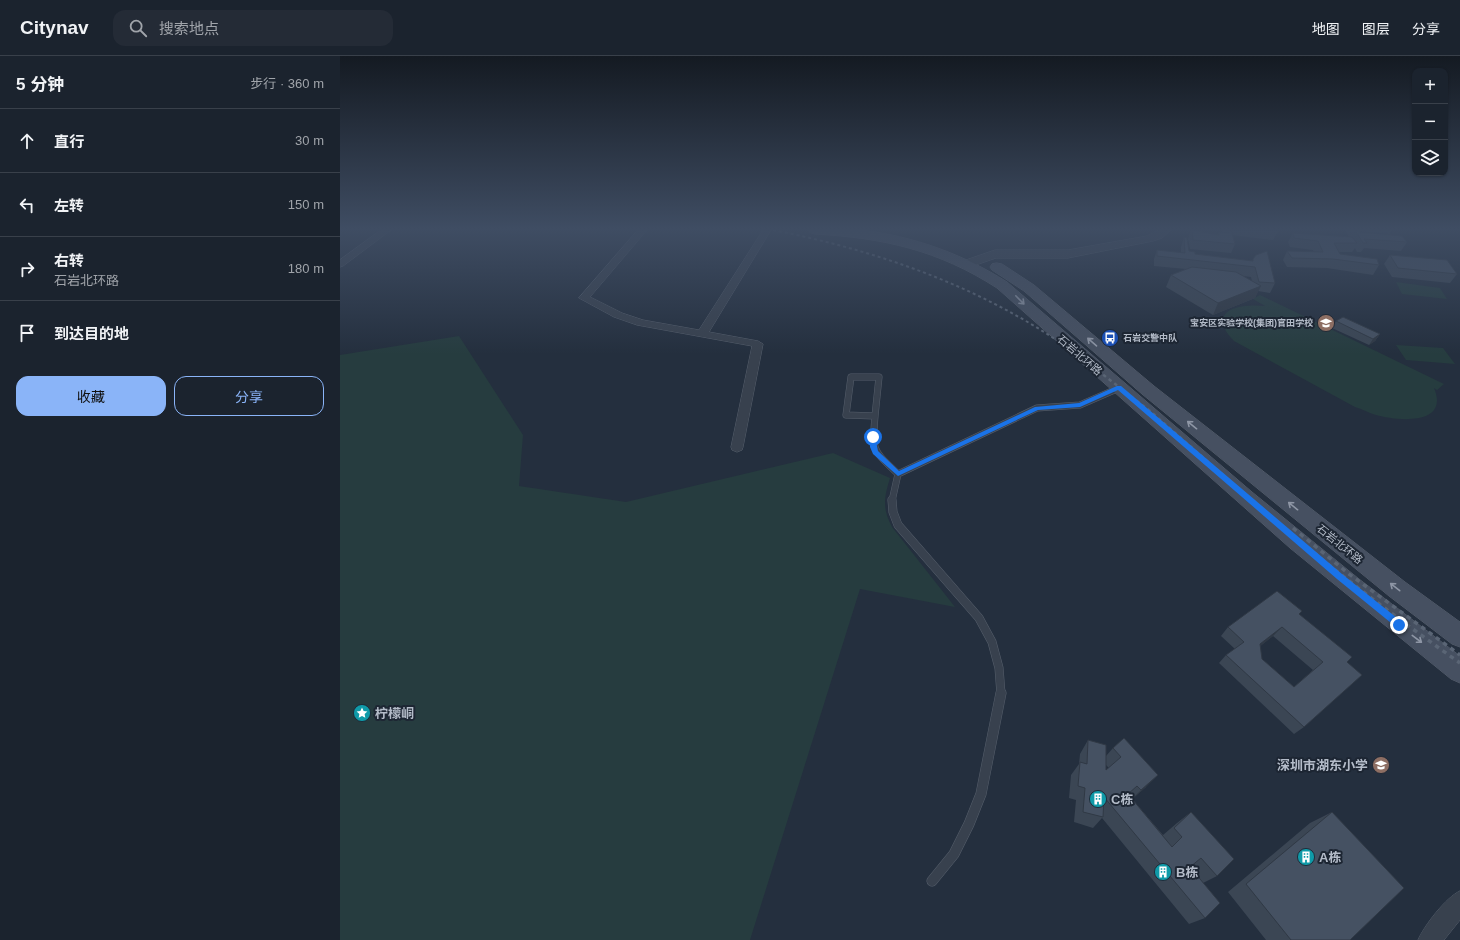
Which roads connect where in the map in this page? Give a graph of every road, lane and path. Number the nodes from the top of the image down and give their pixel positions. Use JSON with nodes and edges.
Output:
{"nodes":[{"id":1,"x":608,"y":271,"type":"edge"},
{"id":2,"x":741,"y":271,"type":"edge"},
{"id":3,"x":984,"y":271,"type":"edge"},
{"id":4,"x":999,"y":271,"type":"edge"},
{"id":5,"x":702,"y":334,"type":"junction"},
{"id":6,"x":1119,"y":388,"type":"junction"},
{"id":7,"x":876,"y":416,"type":"junction"},
{"id":8,"x":737,"y":447,"type":"dead end"},
{"id":9,"x":898,"y":474,"type":"junction"},
{"id":10,"x":1460,"y":636,"type":"edge"},
{"id":11,"x":1460,"y":671,"type":"edge"},
{"id":12,"x":932,"y":881,"type":"dead end"},
{"id":13,"x":1460,"y":902,"type":"edge"},
{"id":14,"x":1429,"y":940,"type":"edge"}],
"edges":[{"from":1,"to":5,"type":"street"},
{"from":2,"to":5,"type":"street"},
{"from":3,"to":6,"type":"main road","name":"石岩北环路","one_way":true},
{"from":10,"to":4,"type":"main road","name":"石岩北环路","one_way":true},
{"from":5,"to":8,"type":"street"},
{"from":6,"to":9,"type":"lane"},
{"from":6,"to":11,"type":"main road","name":"石岩北环路","one_way":true},
{"from":7,"to":7,"type":"lane"},
{"from":7,"to":9,"type":"lane"},
{"from":9,"to":12,"type":"lane"},
{"from":13,"to":14,"type":"street"}]}
